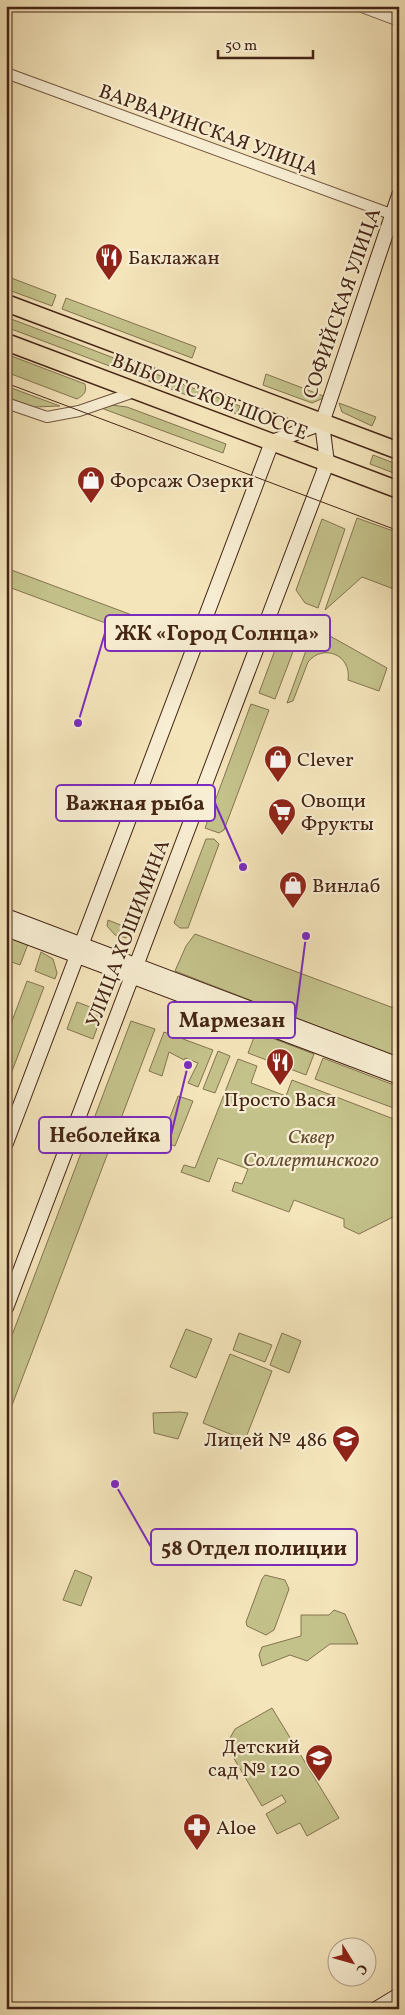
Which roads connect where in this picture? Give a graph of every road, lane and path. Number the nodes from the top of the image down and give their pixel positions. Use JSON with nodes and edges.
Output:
{"nodes":[{"id":1,"x":359,"y":6,"type":"edge"},
{"id":2,"x":399,"y":21,"type":"edge"},
{"id":3,"x":6,"y":73,"type":"edge"},
{"id":4,"x":399,"y":195,"type":"edge"},
{"id":5,"x":395,"y":216,"type":"edge"},
{"id":6,"x":6,"y":303,"type":"edge"},
{"id":7,"x":6,"y":342,"type":"edge"},
{"id":8,"x":137,"y":391,"type":"junction"},
{"id":9,"x":6,"y":403,"type":"edge"},
{"id":10,"x":322,"y":424,"type":"junction"},
{"id":11,"x":272,"y":442,"type":"junction"},
{"id":12,"x":399,"y":452,"type":"edge"},
{"id":13,"x":327,"y":463,"type":"junction"},
{"id":14,"x":399,"y":490,"type":"edge"},
{"id":15,"x":6,"y":916,"type":"edge"},
{"id":16,"x":6,"y":929,"type":"edge"},
{"id":17,"x":80,"y":950,"type":"junction"},
{"id":18,"x":134,"y":970,"type":"junction"},
{"id":19,"x":399,"y":1065,"type":"edge"},
{"id":20,"x":399,"y":1077,"type":"edge"},
{"id":21,"x":6,"y":1143,"type":"edge"},
{"id":22,"x":6,"y":1308,"type":"edge"},
{"id":23,"x":399,"y":1995,"type":"edge"},
{"id":24,"x":376,"y":2009,"type":"edge"}],
"edges":[{"from":1,"to":2,"type":"street"},
{"from":3,"to":5,"type":"street","name":"ВАРВАРИНСКАЯ УЛИЦА"},
{"from":4,"to":5,"type":"street","name":"СОФИЙСКАЯ УЛИЦА"},
{"from":5,"to":10,"type":"street","name":"СОФИЙСКАЯ УЛИЦА"},
{"from":6,"to":10,"type":"main road","name":"ВЫБОРГСКОЕ ШОССЕ"},
{"from":7,"to":8,"type":"main road","name":"ВЫБОРГСКОЕ ШОССЕ"},
{"from":8,"to":9,"type":"street"},
{"from":8,"to":11,"type":"main road","name":"ВЫБОРГСКОЕ ШОССЕ"},
{"from":10,"to":11,"type":"street"},
{"from":10,"to":12,"type":"main road","name":"ВЫБОРГСКОЕ ШОССЕ"},
{"from":10,"to":13,"type":"street","name":"УЛИЦА ХОШИМИНА"},
{"from":11,"to":13,"type":"main road","name":"ВЫБОРГСКОЕ ШОССЕ"},
{"from":11,"to":17,"type":"street","name":"УЛИЦА ХОШИМИНА"},
{"from":13,"to":14,"type":"main road","name":"ВЫБОРГСКОЕ ШОССЕ"},
{"from":13,"to":18,"type":"street","name":"УЛИЦА ХОШИМИНА"},
{"from":15,"to":17,"type":"street"},
{"from":16,"to":17,"type":"street"},
{"from":17,"to":18,"type":"street"},
{"from":17,"to":21,"type":"street","name":"УЛИЦА ХОШИМИНА"},
{"from":18,"to":19,"type":"street"},
{"from":18,"to":20,"type":"street"},
{"from":18,"to":22,"type":"street","name":"УЛИЦА ХОШИМИНА"},
{"from":23,"to":24,"type":"street"}]}
